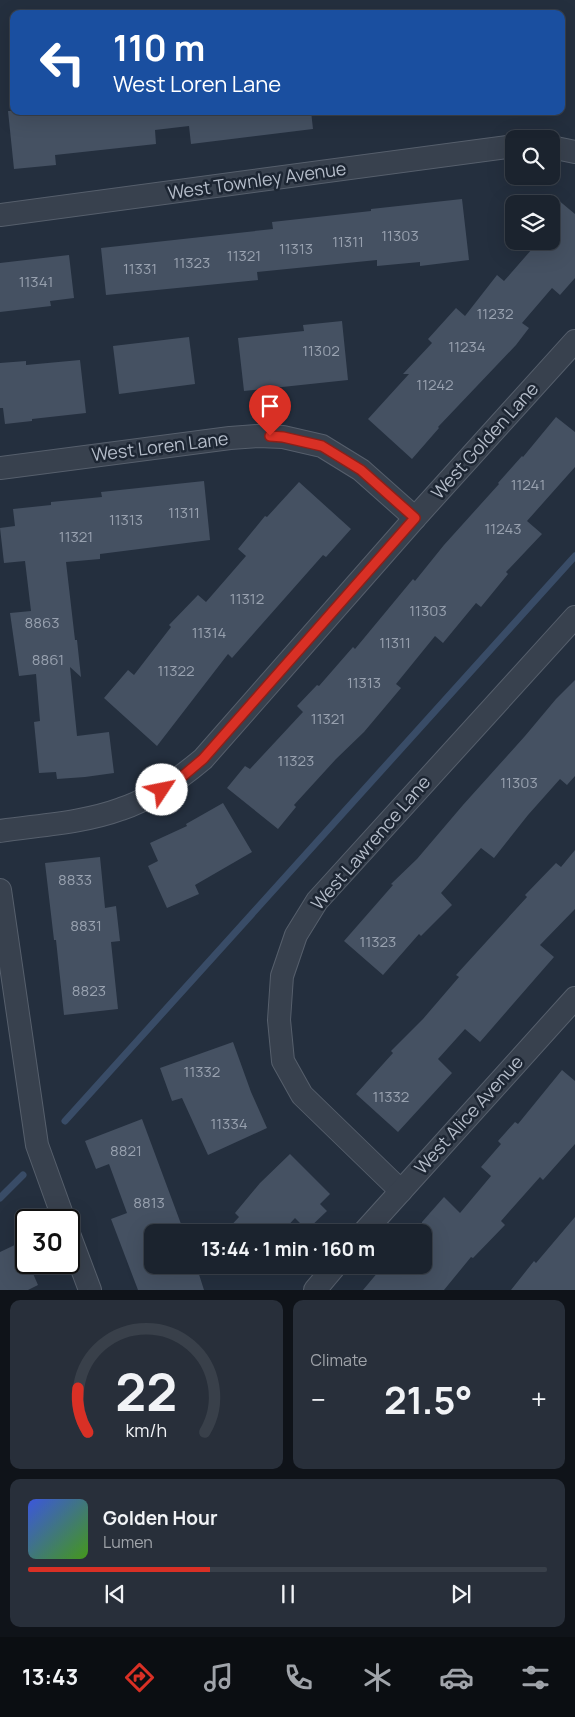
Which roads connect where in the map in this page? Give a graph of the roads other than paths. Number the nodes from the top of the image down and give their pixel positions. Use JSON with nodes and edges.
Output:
{"nodes":[{"id":1,"x":505,"y":147,"type":"edge"},
{"id":2,"x":560,"y":149,"type":"edge"},
{"id":3,"x":575,"y":152,"type":"edge"},
{"id":4,"x":0,"y":215,"type":"edge"},
{"id":5,"x":575,"y":341,"type":"edge"},
{"id":6,"x":0,"y":468,"type":"edge"},
{"id":7,"x":415,"y":518,"type":"junction"},
{"id":8,"x":575,"y":617,"type":"edge"},
{"id":9,"x":0,"y":831,"type":"edge"},
{"id":10,"x":0,"y":890,"type":"edge"},
{"id":11,"x":575,"y":998,"type":"edge"},
{"id":12,"x":401,"y":1191,"type":"junction"},
{"id":13,"x":60,"y":1209,"type":"edge"},
{"id":14,"x":371,"y":1224,"type":"edge"},
{"id":15,"x":80,"y":1263,"type":"edge"},
{"id":16,"x":328,"y":1274,"type":"edge"},
{"id":17,"x":90,"y":1290,"type":"edge"},
{"id":18,"x":314,"y":1290,"type":"edge"}],
"edges":[{"from":1,"to":4,"type":"street","name":"West Townley Avenue"},
{"from":2,"to":3,"type":"street"},
{"from":5,"to":7,"type":"street","name":"West Golden Lane"},
{"from":6,"to":7,"type":"street","name":"West Loren Lane"},
{"from":7,"to":9,"type":"street","name":"West Golden Lane"},
{"from":8,"to":12,"type":"street","name":"West Lawrence Lane"},
{"from":10,"to":13,"type":"street"},
{"from":11,"to":12,"type":"street","name":"West Alice Avenue"},
{"from":12,"to":14,"type":"street","name":"West Alice Avenue"},
{"from":15,"to":17,"type":"street"},
{"from":16,"to":18,"type":"street"}]}
